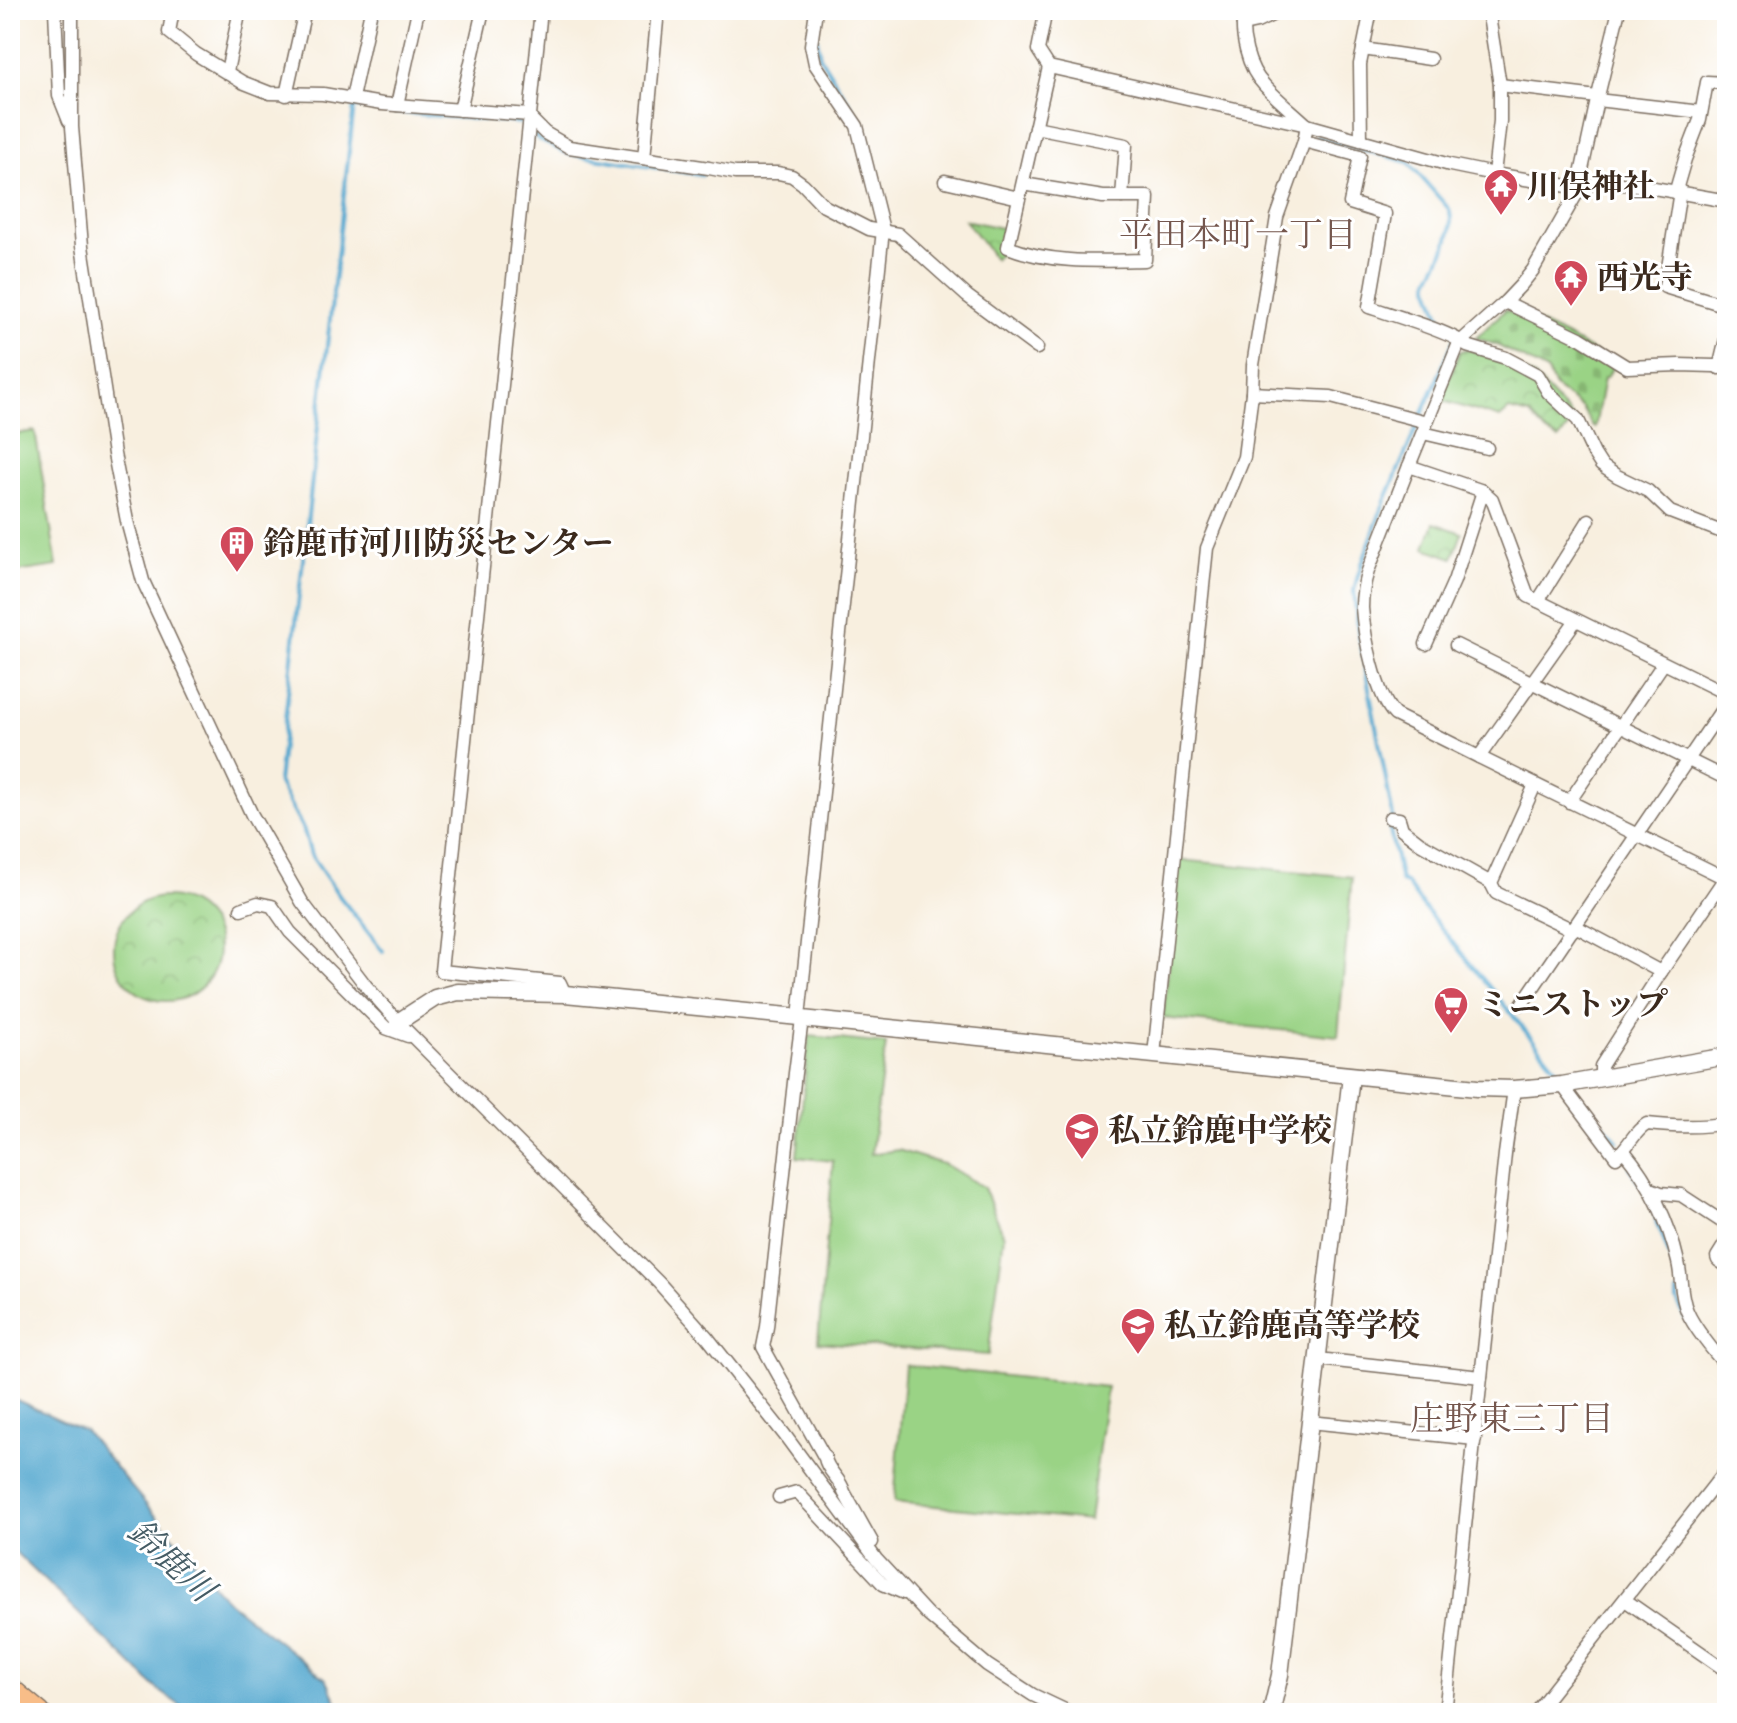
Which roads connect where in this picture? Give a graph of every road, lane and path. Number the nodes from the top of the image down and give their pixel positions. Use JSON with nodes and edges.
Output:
{"nodes":[{"id":1,"x":55,"y":10,"type":"edge"},
{"id":2,"x":72,"y":10,"type":"edge"},
{"id":3,"x":173,"y":10,"type":"edge"},
{"id":4,"x":240,"y":10,"type":"edge"},
{"id":5,"x":305,"y":10,"type":"edge"},
{"id":6,"x":371,"y":10,"type":"edge"},
{"id":7,"x":418,"y":10,"type":"edge"},
{"id":8,"x":483,"y":10,"type":"edge"},
{"id":9,"x":541,"y":10,"type":"edge"},
{"id":10,"x":658,"y":10,"type":"edge"},
{"id":11,"x":816,"y":10,"type":"edge"},
{"id":12,"x":1046,"y":10,"type":"edge"},
{"id":13,"x":1244,"y":10,"type":"edge"},
{"id":14,"x":1282,"y":10,"type":"edge"},
{"id":15,"x":1371,"y":10,"type":"edge"},
{"id":16,"x":1488,"y":10,"type":"edge"},
{"id":17,"x":1619,"y":10,"type":"edge"},
{"id":18,"x":1243,"y":25,"type":"junction"},
{"id":19,"x":1363,"y":49,"type":"junction"},
{"id":20,"x":1430,"y":59,"type":"dead end"},
{"id":21,"x":1049,"y":67,"type":"junction"},
{"id":22,"x":227,"y":71,"type":"junction"},
{"id":23,"x":1727,"y":83,"type":"edge"},
{"id":24,"x":1500,"y":85,"type":"junction"},
{"id":25,"x":286,"y":95,"type":"junction"},
{"id":26,"x":352,"y":98,"type":"junction"},
{"id":27,"x":1597,"y":99,"type":"junction"},
{"id":28,"x":397,"y":105,"type":"junction"},
{"id":29,"x":460,"y":110,"type":"junction"},
{"id":30,"x":1701,"y":112,"type":"junction"},
{"id":31,"x":530,"y":116,"type":"junction"},
{"id":32,"x":1307,"y":125,"type":"junction"},
{"id":33,"x":72,"y":127,"type":"junction"},
{"id":34,"x":1035,"y":127,"type":"junction"},
{"id":35,"x":1361,"y":140,"type":"junction"},
{"id":36,"x":1304,"y":141,"type":"junction"},
{"id":37,"x":644,"y":158,"type":"junction"},
{"id":38,"x":1494,"y":174,"type":"junction"},
{"id":39,"x":945,"y":181,"type":"dead end"},
{"id":40,"x":1023,"y":184,"type":"junction"},
{"id":41,"x":1578,"y":184,"type":"junction"},
{"id":42,"x":1678,"y":191,"type":"junction"},
{"id":43,"x":1122,"y":197,"type":"junction"},
{"id":44,"x":1019,"y":198,"type":"junction"},
{"id":45,"x":1727,"y":201,"type":"edge"},
{"id":46,"x":883,"y":230,"type":"junction"},
{"id":47,"x":1505,"y":302,"type":"junction"},
{"id":48,"x":1727,"y":306,"type":"edge"},
{"id":49,"x":1727,"y":335,"type":"edge"},
{"id":50,"x":1457,"y":339,"type":"junction"},
{"id":51,"x":1037,"y":348,"type":"dead end"},
{"id":52,"x":1723,"y":368,"type":"edge"},
{"id":53,"x":1252,"y":393,"type":"junction"},
{"id":54,"x":1422,"y":424,"type":"junction"},
{"id":55,"x":1487,"y":448,"type":"dead end"},
{"id":56,"x":1409,"y":466,"type":"junction"},
{"id":57,"x":1663,"y":483,"type":"dead end"},
{"id":58,"x":1483,"y":491,"type":"junction"},
{"id":59,"x":1655,"y":497,"type":"junction"},
{"id":60,"x":1589,"y":520,"type":"dead end"},
{"id":61,"x":1727,"y":534,"type":"edge"},
{"id":62,"x":1538,"y":601,"type":"junction"},
{"id":63,"x":1576,"y":620,"type":"junction"},
{"id":64,"x":1426,"y":644,"type":"dead end"},
{"id":65,"x":1456,"y":645,"type":"dead end"},
{"id":66,"x":1663,"y":664,"type":"junction"},
{"id":67,"x":1533,"y":683,"type":"junction"},
{"id":68,"x":1727,"y":694,"type":"edge"},
{"id":69,"x":1727,"y":702,"type":"edge"},
{"id":70,"x":1619,"y":727,"type":"junction"},
{"id":71,"x":1479,"y":757,"type":"junction"},
{"id":72,"x":1687,"y":759,"type":"junction"},
{"id":73,"x":1727,"y":779,"type":"edge"},
{"id":74,"x":1535,"y":785,"type":"junction"},
{"id":75,"x":1569,"y":802,"type":"junction"},
{"id":76,"x":1394,"y":818,"type":"dead end"},
{"id":77,"x":1638,"y":834,"type":"junction"},
{"id":78,"x":1726,"y":879,"type":"edge"},
{"id":79,"x":1491,"y":883,"type":"junction"},
{"id":80,"x":241,"y":909,"type":"dead end"},
{"id":81,"x":1574,"y":928,"type":"junction"},
{"id":82,"x":1661,"y":972,"type":"junction"},
{"id":83,"x":565,"y":994,"type":"junction"},
{"id":84,"x":1522,"y":1004,"type":"dead end"},
{"id":85,"x":801,"y":1018,"type":"junction"},
{"id":86,"x":398,"y":1022,"type":"junction"},
{"id":87,"x":414,"y":1039,"type":"junction"},
{"id":88,"x":1154,"y":1055,"type":"junction"},
{"id":89,"x":1727,"y":1056,"type":"edge"},
{"id":90,"x":1351,"y":1076,"type":"junction"},
{"id":91,"x":1601,"y":1077,"type":"junction"},
{"id":92,"x":1562,"y":1085,"type":"junction"},
{"id":93,"x":1514,"y":1089,"type":"junction"},
{"id":94,"x":1727,"y":1123,"type":"edge"},
{"id":95,"x":1620,"y":1154,"type":"junction"},
{"id":96,"x":1651,"y":1189,"type":"junction"},
{"id":97,"x":1727,"y":1225,"type":"edge"},
{"id":98,"x":1727,"y":1241,"type":"edge"},
{"id":99,"x":1727,"y":1266,"type":"edge"},
{"id":100,"x":1318,"y":1359,"type":"junction"},
{"id":101,"x":1727,"y":1366,"type":"edge"},
{"id":102,"x":1481,"y":1377,"type":"junction"},
{"id":103,"x":1310,"y":1422,"type":"junction"},
{"id":104,"x":1475,"y":1439,"type":"junction"},
{"id":105,"x":1727,"y":1469,"type":"edge"},
{"id":106,"x":779,"y":1497,"type":"dead end"},
{"id":107,"x":876,"y":1559,"type":"junction"},
{"id":108,"x":907,"y":1594,"type":"junction"},
{"id":109,"x":1625,"y":1600,"type":"junction"},
{"id":110,"x":1727,"y":1671,"type":"edge"},
{"id":111,"x":10,"y":1688,"type":"edge"},
{"id":112,"x":40,"y":1713,"type":"edge"},
{"id":113,"x":1071,"y":1713,"type":"edge"},
{"id":114,"x":1271,"y":1713,"type":"edge"},
{"id":115,"x":1445,"y":1713,"type":"edge"},
{"id":116,"x":1535,"y":1713,"type":"edge"}],
"edges":[{"from":1,"to":33,"type":"street"},
{"from":2,"to":33,"type":"street"},
{"from":3,"to":22,"type":"street"},
{"from":4,"to":22,"type":"street"},
{"from":5,"to":25,"type":"street"},
{"from":6,"to":26,"type":"street"},
{"from":7,"to":28,"type":"street"},
{"from":8,"to":29,"type":"street"},
{"from":9,"to":31,"type":"street"},
{"from":10,"to":37,"type":"street"},
{"from":11,"to":46,"type":"street"},
{"from":12,"to":21,"type":"street"},
{"from":13,"to":18,"type":"street"},
{"from":14,"to":18,"type":"street"},
{"from":15,"to":19,"type":"street"},
{"from":16,"to":24,"type":"street"},
{"from":17,"to":27,"type":"street"},
{"from":18,"to":32,"type":"street"},
{"from":19,"to":20,"type":"street"},
{"from":19,"to":35,"type":"street"},
{"from":21,"to":32,"type":"street"},
{"from":21,"to":34,"type":"street"},
{"from":22,"to":25,"type":"street"},
{"from":23,"to":30,"type":"street"},
{"from":24,"to":27,"type":"street"},
{"from":24,"to":38,"type":"street"},
{"from":25,"to":26,"type":"street"},
{"from":26,"to":28,"type":"street"},
{"from":27,"to":30,"type":"street"},
{"from":27,"to":41,"type":"street"},
{"from":28,"to":29,"type":"street"},
{"from":29,"to":31,"type":"street"},
{"from":30,"to":42,"type":"street"},
{"from":31,"to":37,"type":"street"},
{"from":31,"to":83,"type":"street"},
{"from":32,"to":35,"type":"street"},
{"from":32,"to":36,"type":"street"},
{"from":33,"to":86,"type":"street"},
{"from":34,"to":40,"type":"street"},
{"from":34,"to":43,"type":"street"},
{"from":35,"to":38,"type":"street"},
{"from":36,"to":50,"type":"street"},
{"from":36,"to":53,"type":"street"},
{"from":37,"to":46,"type":"street"},
{"from":38,"to":41,"type":"street"},
{"from":39,"to":44,"type":"street"},
{"from":40,"to":43,"type":"street"},
{"from":40,"to":44,"type":"street"},
{"from":41,"to":42,"type":"street"},
{"from":41,"to":47,"type":"street"},
{"from":42,"to":45,"type":"street"},
{"from":42,"to":48,"type":"street"},
{"from":43,"to":44,"type":"street"},
{"from":46,"to":51,"type":"street"},
{"from":46,"to":85,"type":"street"},
{"from":47,"to":50,"type":"street"},
{"from":47,"to":52,"type":"street"},
{"from":49,"to":52,"type":"street"},
{"from":50,"to":54,"type":"street"},
{"from":50,"to":59,"type":"street"},
{"from":53,"to":54,"type":"street"},
{"from":53,"to":88,"type":"street"},
{"from":54,"to":55,"type":"street"},
{"from":54,"to":56,"type":"street"},
{"from":56,"to":58,"type":"street"},
{"from":56,"to":71,"type":"street"},
{"from":57,"to":59,"type":"street"},
{"from":58,"to":62,"type":"street"},
{"from":58,"to":64,"type":"street"},
{"from":59,"to":61,"type":"street"},
{"from":60,"to":62,"type":"street"},
{"from":62,"to":63,"type":"street"},
{"from":63,"to":66,"type":"street"},
{"from":63,"to":67,"type":"street"},
{"from":65,"to":67,"type":"street"},
{"from":66,"to":68,"type":"street"},
{"from":66,"to":70,"type":"street"},
{"from":67,"to":70,"type":"street"},
{"from":67,"to":71,"type":"street"},
{"from":69,"to":72,"type":"street"},
{"from":70,"to":72,"type":"street"},
{"from":70,"to":75,"type":"street"},
{"from":71,"to":74,"type":"street"},
{"from":72,"to":73,"type":"street"},
{"from":72,"to":77,"type":"street"},
{"from":74,"to":75,"type":"street"},
{"from":74,"to":79,"type":"street"},
{"from":75,"to":77,"type":"street"},
{"from":76,"to":79,"type":"street"},
{"from":77,"to":78,"type":"street"},
{"from":77,"to":81,"type":"street"},
{"from":78,"to":82,"type":"street"},
{"from":79,"to":81,"type":"street"},
{"from":80,"to":87,"type":"street"},
{"from":81,"to":82,"type":"street"},
{"from":81,"to":84,"type":"street"},
{"from":82,"to":91,"type":"street"},
{"from":83,"to":85,"type":"street"},
{"from":83,"to":86,"type":"street"},
{"from":85,"to":88,"type":"street"},
{"from":85,"to":107,"type":"street"},
{"from":86,"to":87,"type":"street"},
{"from":87,"to":107,"type":"street"},
{"from":88,"to":90,"type":"street"},
{"from":89,"to":91,"type":"street"},
{"from":90,"to":93,"type":"street"},
{"from":90,"to":100,"type":"street"},
{"from":91,"to":92,"type":"street"},
{"from":92,"to":93,"type":"street"},
{"from":92,"to":95,"type":"street"},
{"from":93,"to":102,"type":"street"},
{"from":94,"to":95,"type":"street"},
{"from":95,"to":96,"type":"street"},
{"from":96,"to":97,"type":"street"},
{"from":96,"to":101,"type":"street"},
{"from":98,"to":99,"type":"street"},
{"from":100,"to":102,"type":"street"},
{"from":100,"to":103,"type":"street"},
{"from":102,"to":104,"type":"street"},
{"from":103,"to":104,"type":"street"},
{"from":103,"to":114,"type":"street"},
{"from":104,"to":115,"type":"street"},
{"from":105,"to":109,"type":"street"},
{"from":106,"to":108,"type":"street"},
{"from":107,"to":108,"type":"street"},
{"from":108,"to":113,"type":"street"},
{"from":109,"to":110,"type":"street"},
{"from":109,"to":116,"type":"street"},
{"from":111,"to":112,"type":"highway"}]}
